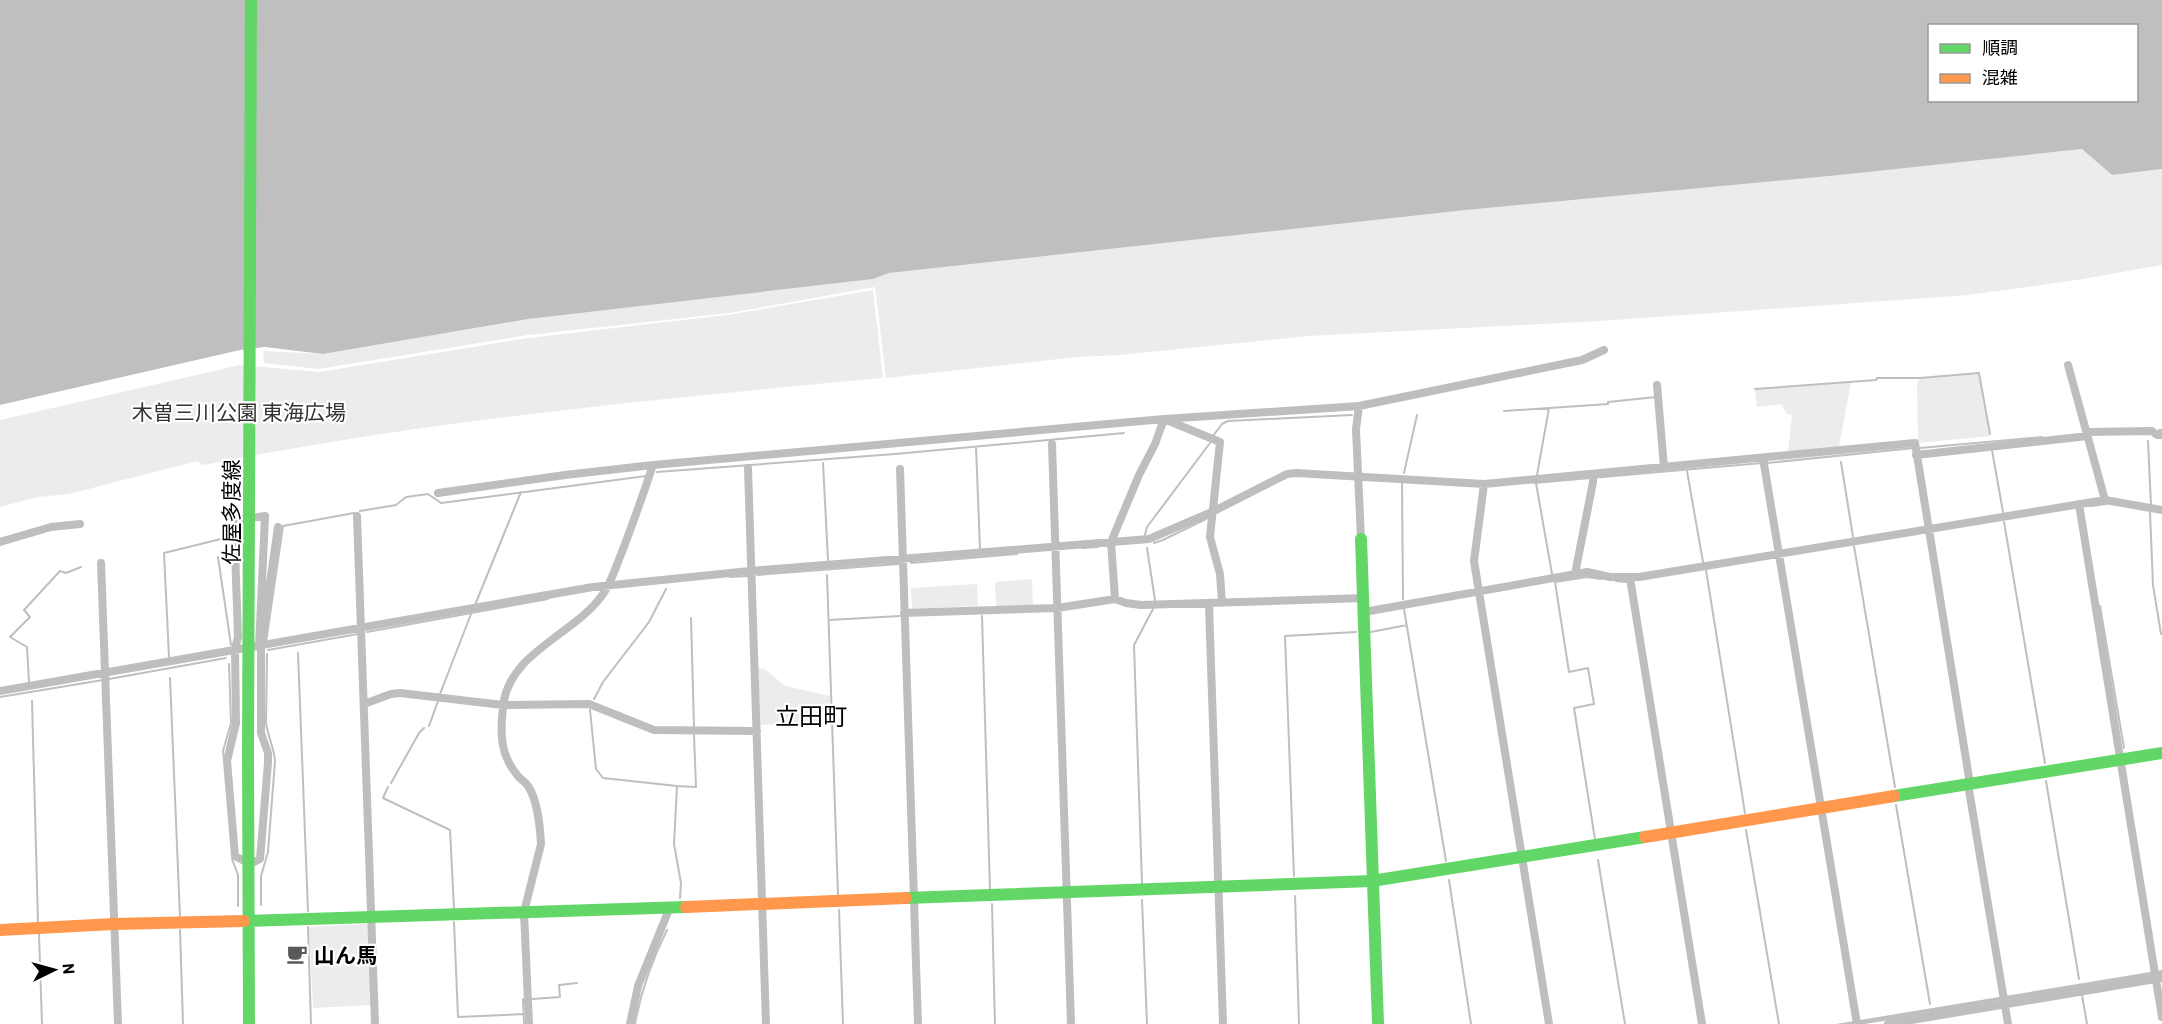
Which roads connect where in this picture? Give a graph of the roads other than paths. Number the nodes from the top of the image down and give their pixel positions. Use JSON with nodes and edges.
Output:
{"nodes":[{"id":1,"x":251,"y":0,"type":"edge"},
{"id":2,"x":1604,"y":350,"type":"dead end"},
{"id":3,"x":2068,"y":365,"type":"dead end"},
{"id":4,"x":1657,"y":385,"type":"dead end"},
{"id":5,"x":1359,"y":406,"type":"junction"},
{"id":6,"x":1164,"y":419,"type":"junction"},
{"id":7,"x":2087,"y":434,"type":"junction"},
{"id":8,"x":2162,"y":435,"type":"edge"},
{"id":9,"x":1052,"y":444,"type":"dead end"},
{"id":10,"x":1916,"y":450,"type":"junction"},
{"id":11,"x":1763,"y":461,"type":"junction"},
{"id":12,"x":652,"y":465,"type":"junction"},
{"id":13,"x":1664,"y":467,"type":"junction"},
{"id":14,"x":748,"y":468,"type":"dead end"},
{"id":15,"x":900,"y":469,"type":"dead end"},
{"id":16,"x":1359,"y":476,"type":"junction"},
{"id":17,"x":1593,"y":478,"type":"junction"},
{"id":18,"x":1483,"y":487,"type":"junction"},
{"id":19,"x":438,"y":493,"type":"dead end"},
{"id":20,"x":2105,"y":500,"type":"junction"},
{"id":21,"x":2079,"y":504,"type":"junction"},
{"id":22,"x":2162,"y":510,"type":"edge"},
{"id":23,"x":1214,"y":511,"type":"junction"},
{"id":24,"x":357,"y":516,"type":"dead end"},
{"id":25,"x":80,"y":524,"type":"dead end"},
{"id":26,"x":278,"y":527,"type":"dead end"},
{"id":27,"x":1928,"y":529,"type":"junction"},
{"id":28,"x":1361,"y":539,"type":"joint"},
{"id":29,"x":0,"y":542,"type":"edge"},
{"id":30,"x":1111,"y":542,"type":"junction"},
{"id":31,"x":1055,"y":548,"type":"junction"},
{"id":32,"x":1780,"y":553,"type":"junction"},
{"id":33,"x":903,"y":559,"type":"junction"},
{"id":34,"x":101,"y":563,"type":"dead end"},
{"id":35,"x":750,"y":571,"type":"junction"},
{"id":36,"x":1575,"y":574,"type":"junction"},
{"id":37,"x":1630,"y":578,"type":"junction"},
{"id":38,"x":608,"y":586,"type":"junction"},
{"id":39,"x":1478,"y":591,"type":"junction"},
{"id":40,"x":1364,"y":598,"type":"junction"},
{"id":41,"x":1115,"y":599,"type":"junction"},
{"id":42,"x":1222,"y":603,"type":"junction"},
{"id":43,"x":1209,"y":604,"type":"junction"},
{"id":44,"x":1057,"y":608,"type":"junction"},
{"id":45,"x":1364,"y":612,"type":"junction"},
{"id":46,"x":904,"y":613,"type":"junction"},
{"id":47,"x":362,"y":628,"type":"junction"},
{"id":48,"x":260,"y":646,"type":"junction"},
{"id":49,"x":235,"y":649,"type":"junction"},
{"id":50,"x":105,"y":672,"type":"junction"},
{"id":51,"x":0,"y":691,"type":"edge"},
{"id":52,"x":364,"y":704,"type":"junction"},
{"id":53,"x":503,"y":705,"type":"junction"},
{"id":54,"x":757,"y":731,"type":"junction"},
{"id":55,"x":2162,"y":753,"type":"edge"},
{"id":56,"x":2120,"y":759,"type":"junction"},
{"id":57,"x":1969,"y":784,"type":"junction"},
{"id":58,"x":1821,"y":809,"type":"junction"},
{"id":59,"x":1671,"y":833,"type":"junction"},
{"id":60,"x":1522,"y":856,"type":"junction"},
{"id":61,"x":250,"y":864,"type":"junction"},
{"id":62,"x":1372,"y":881,"type":"junction"},
{"id":63,"x":1218,"y":887,"type":"junction"},
{"id":64,"x":1068,"y":893,"type":"junction"},
{"id":65,"x":914,"y":898,"type":"junction"},
{"id":66,"x":762,"y":904,"type":"junction"},
{"id":67,"x":670,"y":907,"type":"junction"},
{"id":68,"x":524,"y":912,"type":"junction"},
{"id":69,"x":372,"y":918,"type":"junction"},
{"id":70,"x":248,"y":922,"type":"junction"},
{"id":71,"x":114,"y":924,"type":"junction"},
{"id":72,"x":0,"y":930,"type":"edge"},
{"id":73,"x":2157,"y":976,"type":"edge"},
{"id":74,"x":2004,"y":1000,"type":"junction"},
{"id":75,"x":2162,"y":1017,"type":"edge"},
{"id":76,"x":1856,"y":1022,"type":"edge"},
{"id":77,"x":118,"y":1024,"type":"edge"},
{"id":78,"x":249,"y":1024,"type":"edge"},
{"id":79,"x":375,"y":1024,"type":"edge"},
{"id":80,"x":529,"y":1024,"type":"edge"},
{"id":81,"x":630,"y":1024,"type":"edge"},
{"id":82,"x":766,"y":1024,"type":"edge"},
{"id":83,"x":918,"y":1024,"type":"edge"},
{"id":84,"x":1071,"y":1024,"type":"edge"},
{"id":85,"x":1223,"y":1024,"type":"edge"},
{"id":86,"x":1378,"y":1024,"type":"edge"},
{"id":87,"x":1549,"y":1024,"type":"edge"},
{"id":88,"x":1702,"y":1024,"type":"edge"},
{"id":89,"x":1888,"y":1024,"type":"edge"},
{"id":90,"x":2008,"y":1024,"type":"edge"}],
"edges":[{"from":1,"to":61,"type":"street","name":"佐屋多度線","bridge":true},
{"from":2,"to":5,"type":"street"},
{"from":3,"to":7,"type":"street"},
{"from":4,"to":13,"type":"street"},
{"from":5,"to":6,"type":"street"},
{"from":5,"to":16,"type":"street"},
{"from":6,"to":12,"type":"street"},
{"from":6,"to":23,"type":"street"},
{"from":6,"to":30,"type":"street"},
{"from":7,"to":8,"type":"street"},
{"from":7,"to":10,"type":"street"},
{"from":7,"to":20,"type":"street"},
{"from":9,"to":31,"type":"street"},
{"from":10,"to":11,"type":"street"},
{"from":10,"to":27,"type":"street"},
{"from":11,"to":13,"type":"street"},
{"from":11,"to":32,"type":"street"},
{"from":12,"to":19,"type":"street"},
{"from":12,"to":38,"type":"street"},
{"from":13,"to":17,"type":"street"},
{"from":14,"to":35,"type":"street"},
{"from":15,"to":33,"type":"street"},
{"from":16,"to":18,"type":"street"},
{"from":16,"to":23,"type":"street"},
{"from":16,"to":28,"type":"street"},
{"from":17,"to":18,"type":"street"},
{"from":17,"to":36,"type":"street"},
{"from":18,"to":39,"type":"street"},
{"from":20,"to":21,"type":"street"},
{"from":20,"to":22,"type":"street"},
{"from":21,"to":27,"type":"street"},
{"from":21,"to":56,"type":"street"},
{"from":23,"to":30,"type":"street"},
{"from":23,"to":42,"type":"street"},
{"from":24,"to":47,"type":"street"},
{"from":25,"to":29,"type":"street"},
{"from":26,"to":48,"type":"street"},
{"from":27,"to":32,"type":"street"},
{"from":27,"to":57,"type":"street"},
{"from":28,"to":40,"type":"street"},
{"from":30,"to":31,"type":"street"},
{"from":30,"to":41,"type":"street"},
{"from":31,"to":33,"type":"street"},
{"from":31,"to":44,"type":"street"},
{"from":32,"to":37,"type":"street"},
{"from":32,"to":58,"type":"street"},
{"from":33,"to":35,"type":"street"},
{"from":33,"to":46,"type":"street"},
{"from":34,"to":50,"type":"street"},
{"from":35,"to":38,"type":"street"},
{"from":35,"to":54,"type":"street"},
{"from":36,"to":37,"type":"street"},
{"from":36,"to":39,"type":"street"},
{"from":37,"to":59,"type":"street"},
{"from":38,"to":47,"type":"street"},
{"from":38,"to":53,"type":"street"},
{"from":39,"to":45,"type":"street"},
{"from":39,"to":60,"type":"street"},
{"from":40,"to":42,"type":"street"},
{"from":40,"to":45,"type":"street"},
{"from":41,"to":43,"type":"street"},
{"from":41,"to":44,"type":"street"},
{"from":42,"to":43,"type":"street"},
{"from":43,"to":63,"type":"street"},
{"from":44,"to":46,"type":"street"},
{"from":44,"to":64,"type":"street"},
{"from":45,"to":62,"type":"street"},
{"from":46,"to":65,"type":"street"},
{"from":47,"to":48,"type":"street"},
{"from":47,"to":52,"type":"street"},
{"from":48,"to":49,"type":"street"},
{"from":48,"to":49,"type":"street"},
{"from":48,"to":61,"type":"street"},
{"from":49,"to":50,"type":"street"},
{"from":49,"to":61,"type":"street"},
{"from":50,"to":51,"type":"street"},
{"from":50,"to":71,"type":"street"},
{"from":52,"to":53,"type":"street"},
{"from":52,"to":69,"type":"street"},
{"from":53,"to":54,"type":"street"},
{"from":53,"to":68,"type":"street"},
{"from":54,"to":66,"type":"street"},
{"from":55,"to":56,"type":"street"},
{"from":56,"to":57,"type":"street"},
{"from":56,"to":73,"type":"street"},
{"from":57,"to":58,"type":"street"},
{"from":57,"to":74,"type":"street"},
{"from":58,"to":59,"type":"street"},
{"from":58,"to":76,"type":"street"},
{"from":59,"to":60,"type":"street"},
{"from":59,"to":88,"type":"street"},
{"from":60,"to":62,"type":"street"},
{"from":60,"to":87,"type":"street"},
{"from":61,"to":70,"type":"street","name":"佐屋多度線"},
{"from":62,"to":63,"type":"street"},
{"from":62,"to":86,"type":"street"},
{"from":63,"to":64,"type":"street"},
{"from":63,"to":85,"type":"street"},
{"from":64,"to":65,"type":"street"},
{"from":64,"to":84,"type":"street"},
{"from":65,"to":66,"type":"street"},
{"from":65,"to":83,"type":"street"},
{"from":66,"to":67,"type":"street"},
{"from":66,"to":82,"type":"street"},
{"from":67,"to":68,"type":"street"},
{"from":67,"to":81,"type":"street"},
{"from":68,"to":69,"type":"street"},
{"from":68,"to":80,"type":"street"},
{"from":69,"to":70,"type":"street"},
{"from":69,"to":79,"type":"street"},
{"from":70,"to":71,"type":"street"},
{"from":70,"to":78,"type":"street","name":"佐屋多度線"},
{"from":71,"to":72,"type":"street"},
{"from":71,"to":77,"type":"street"},
{"from":73,"to":74,"type":"street"},
{"from":73,"to":75,"type":"street"},
{"from":74,"to":89,"type":"street"},
{"from":74,"to":90,"type":"street"}]}
